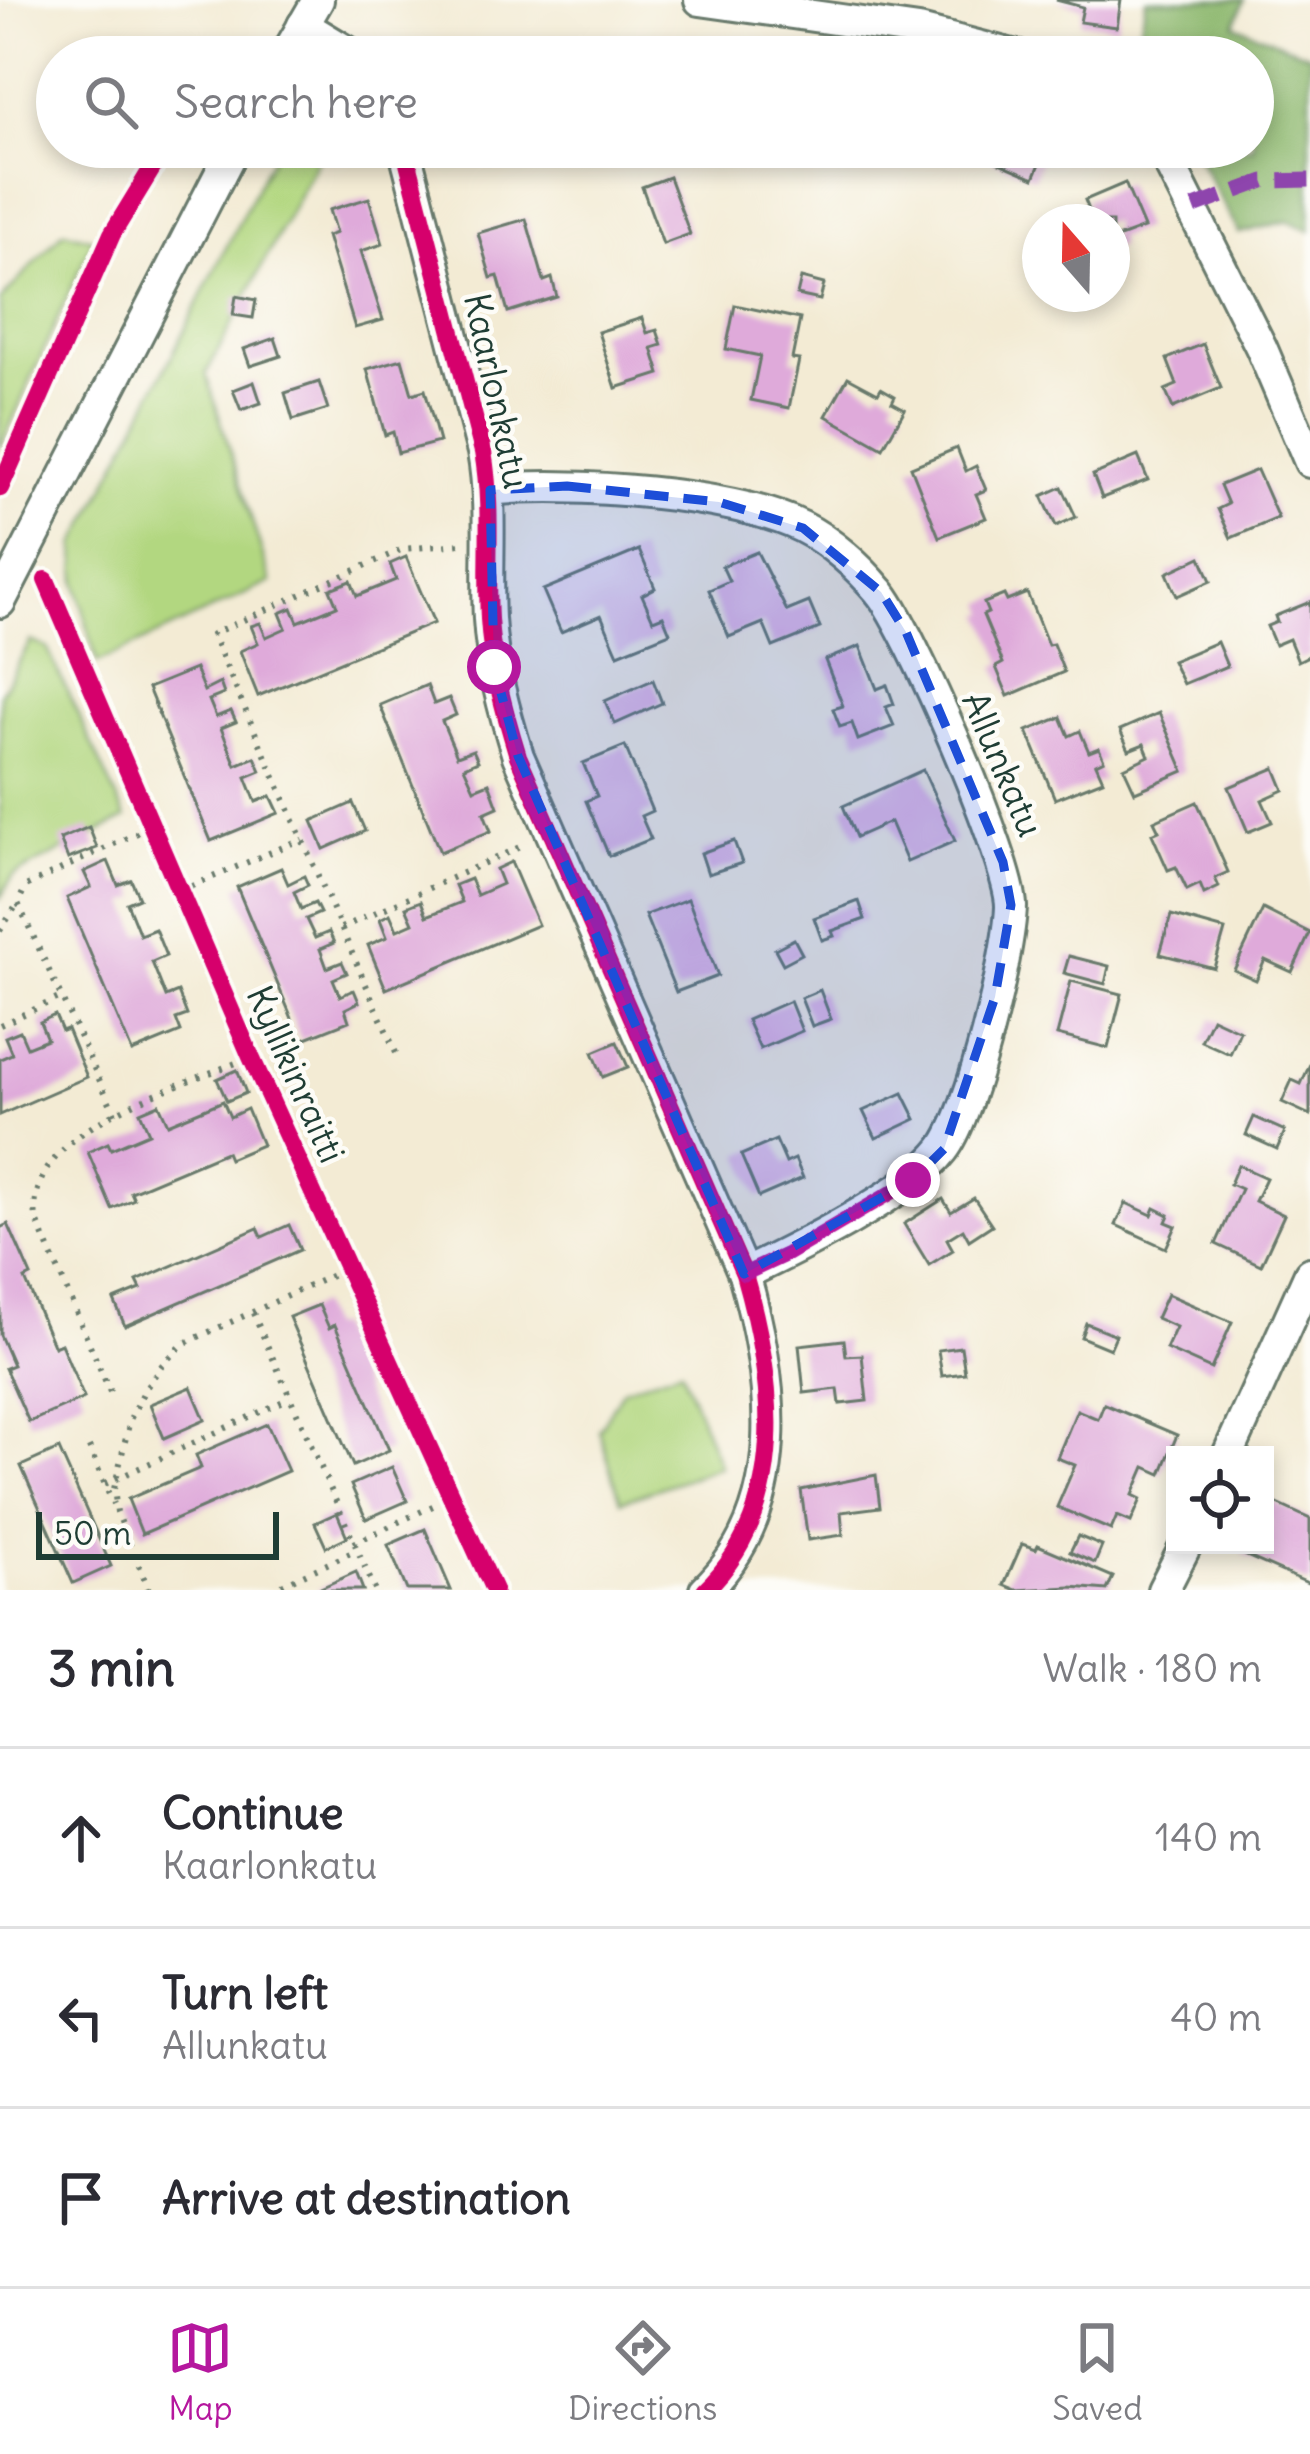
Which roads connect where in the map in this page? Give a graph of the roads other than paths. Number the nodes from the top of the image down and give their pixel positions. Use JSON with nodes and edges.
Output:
{"nodes":[{"id":1,"x":700,"y":0,"type":"edge"},
{"id":2,"x":310,"y":12,"type":"edge"},
{"id":3,"x":335,"y":36,"type":"edge"},
{"id":4,"x":938,"y":36,"type":"edge"},
{"id":5,"x":223,"y":168,"type":"edge"},
{"id":6,"x":409,"y":168,"type":"edge"},
{"id":7,"x":1172,"y":168,"type":"edge"},
{"id":8,"x":1310,"y":462,"type":"edge"},
{"id":9,"x":490,"y":490,"type":"junction"},
{"id":10,"x":0,"y":602,"type":"edge"},
{"id":11,"x":1310,"y":1273,"type":"edge"},
{"id":12,"x":744,"y":1274,"type":"junction"},
{"id":13,"x":1232,"y":1446,"type":"edge"},
{"id":14,"x":1181,"y":1554,"type":"edge"},
{"id":15,"x":706,"y":1590,"type":"edge"},
{"id":16,"x":1163,"y":1590,"type":"edge"}],
"edges":[{"from":1,"to":4,"type":"street"},
{"from":2,"to":3,"type":"street"},
{"from":5,"to":10,"type":"street"},
{"from":6,"to":9,"type":"street","name":"Kaarlonkatu"},
{"from":7,"to":8,"type":"street"},
{"from":9,"to":12,"type":"street","name":"Kaarlonkatu"},
{"from":9,"to":12,"type":"street","name":"Allunkatu"},
{"from":11,"to":13,"type":"street"},
{"from":12,"to":15,"type":"street","name":"Kaarlonkatu"},
{"from":14,"to":16,"type":"street"}]}
